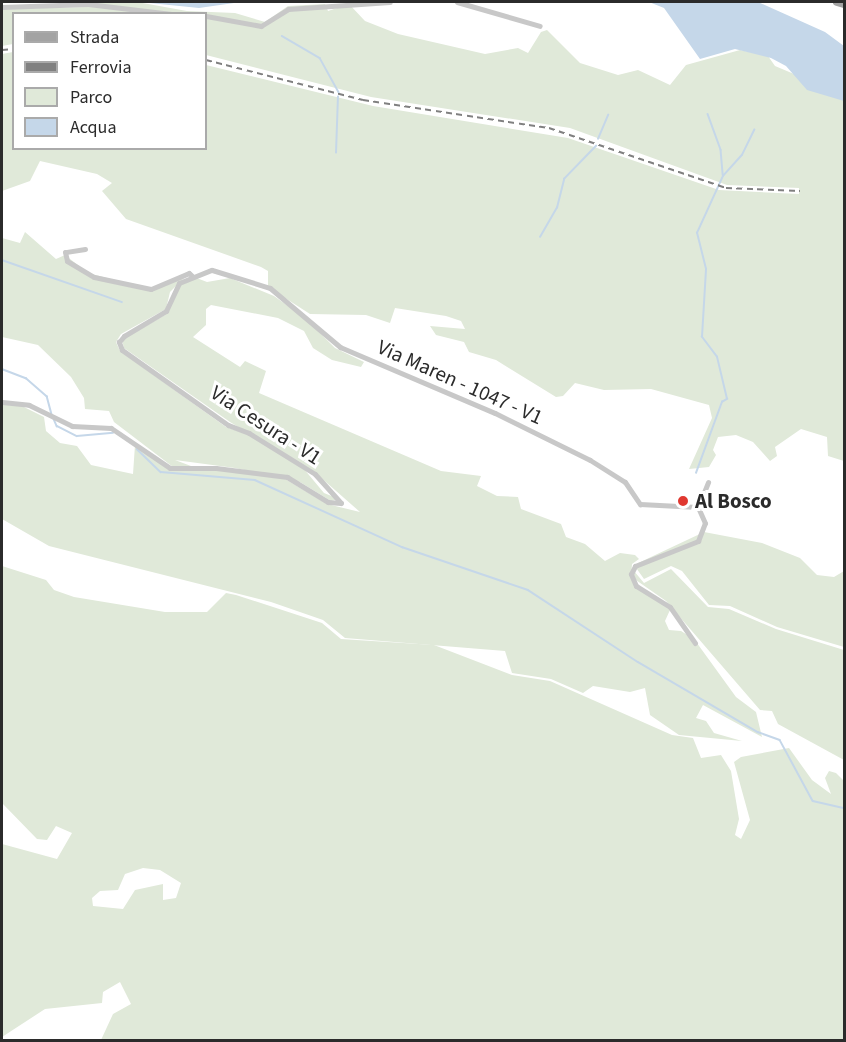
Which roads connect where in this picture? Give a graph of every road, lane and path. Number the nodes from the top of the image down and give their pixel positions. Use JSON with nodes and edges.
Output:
{"nodes":[{"id":1,"x":390,"y":2,"type":"edge"},
{"id":2,"x":457,"y":2,"type":"edge"},
{"id":3,"x":837,"y":2,"type":"edge"},
{"id":4,"x":844,"y":4,"type":"edge"},
{"id":5,"x":2,"y":7,"type":"edge"},
{"id":6,"x":154,"y":12,"type":"edge"},
{"id":7,"x":207,"y":16,"type":"edge"},
{"id":8,"x":540,"y":26,"type":"dead end"},
{"id":9,"x":85,"y":249,"type":"dead end"},
{"id":10,"x":192,"y":276,"type":"junction"},
{"id":11,"x":2,"y":402,"type":"edge"},
{"id":12,"x":708,"y":482,"type":"dead end"},
{"id":13,"x":698,"y":507,"type":"junction"},
{"id":14,"x":695,"y":643,"type":"dead end"}],
"edges":[{"from":1,"to":7,"type":"street"},
{"from":2,"to":8,"type":"street"},
{"from":3,"to":4,"type":"main road"},
{"from":5,"to":6,"type":"street"},
{"from":9,"to":10,"type":"street"},
{"from":10,"to":11,"type":"street","name":"Via Cesura - V1"},
{"from":10,"to":13,"type":"street","name":"Via Maren - 1047 - V1"},
{"from":12,"to":13,"type":"street"},
{"from":13,"to":14,"type":"street"}]}
